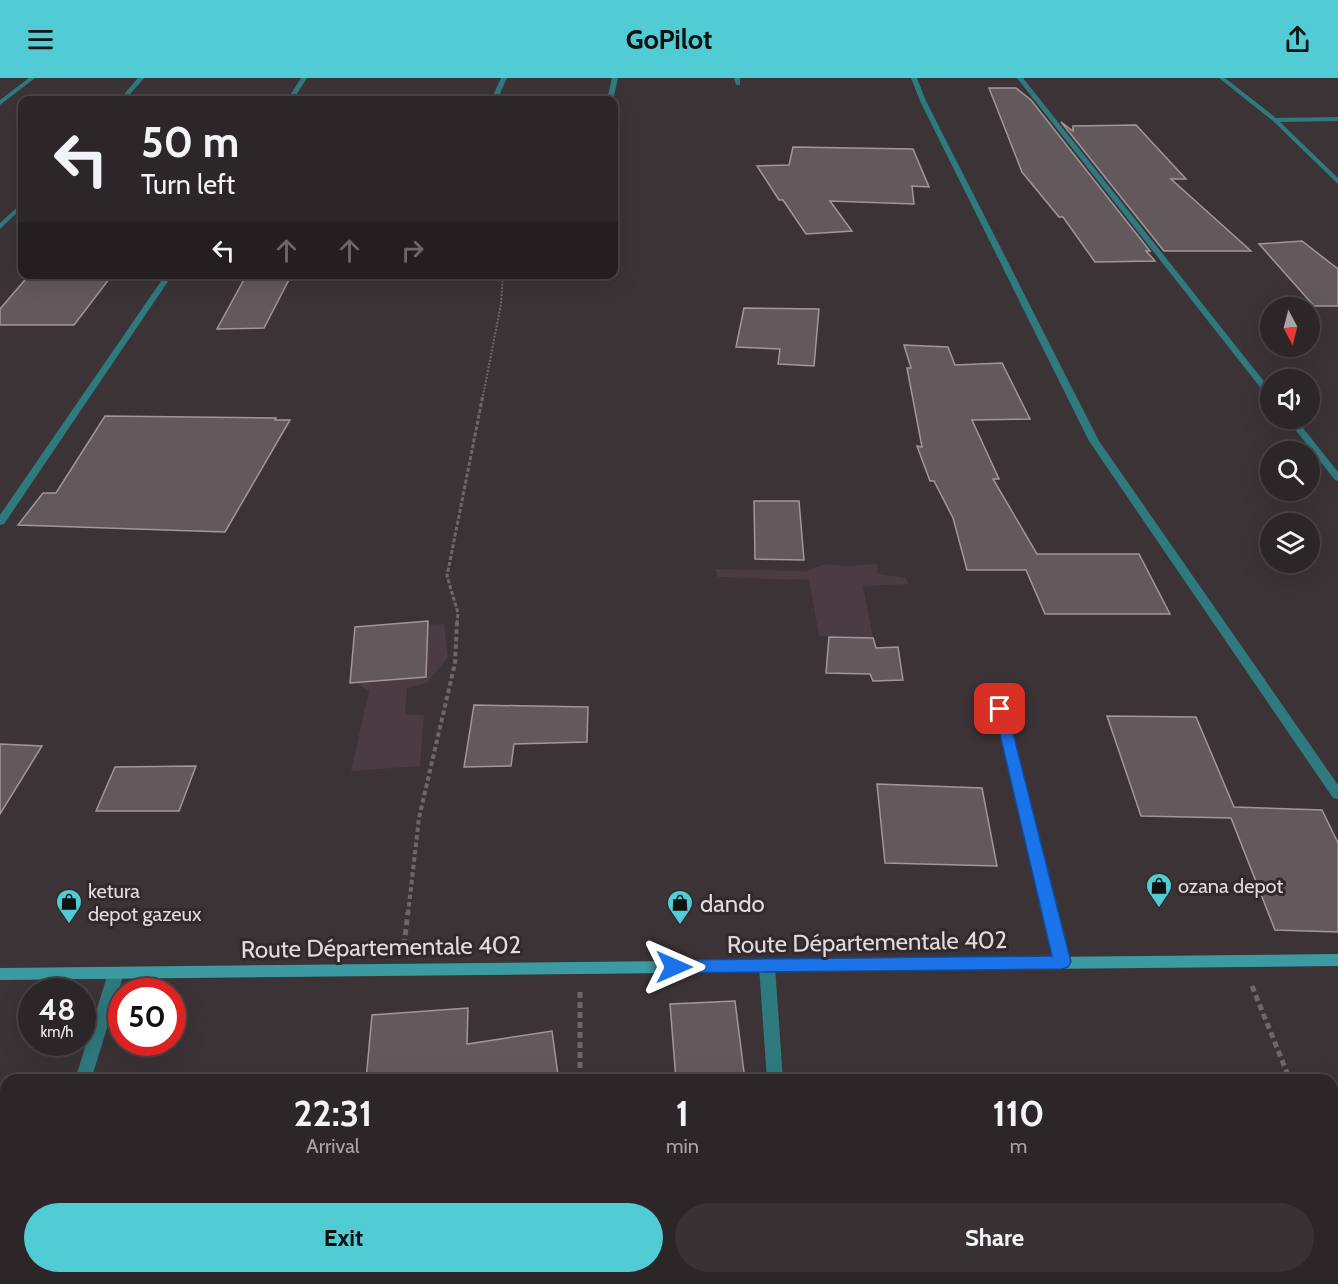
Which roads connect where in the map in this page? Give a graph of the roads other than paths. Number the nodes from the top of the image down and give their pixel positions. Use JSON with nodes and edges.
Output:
{"nodes":[{"id":1,"x":32,"y":78,"type":"edge"},
{"id":2,"x":141,"y":78,"type":"edge"},
{"id":3,"x":304,"y":78,"type":"edge"},
{"id":4,"x":504,"y":78,"type":"edge"},
{"id":5,"x":615,"y":78,"type":"edge"},
{"id":6,"x":914,"y":78,"type":"edge"},
{"id":7,"x":1020,"y":78,"type":"edge"},
{"id":8,"x":1222,"y":78,"type":"edge"},
{"id":9,"x":125,"y":96,"type":"edge"},
{"id":10,"x":293,"y":96,"type":"edge"},
{"id":11,"x":496,"y":96,"type":"edge"},
{"id":12,"x":611,"y":96,"type":"edge"},
{"id":13,"x":0,"y":103,"type":"edge"},
{"id":14,"x":1338,"y":119,"type":"edge"},
{"id":15,"x":1275,"y":120,"type":"junction"},
{"id":16,"x":1338,"y":182,"type":"edge"},
{"id":17,"x":18,"y":209,"type":"edge"},
{"id":18,"x":0,"y":227,"type":"edge"},
{"id":19,"x":167,"y":279,"type":"edge"},
{"id":20,"x":1260,"y":381,"type":"edge"},
{"id":21,"x":1299,"y":429,"type":"edge"},
{"id":22,"x":1338,"y":478,"type":"edge"},
{"id":23,"x":0,"y":522,"type":"edge"},
{"id":24,"x":1000,"y":709,"type":"dead end"},
{"id":25,"x":1338,"y":795,"type":"edge"},
{"id":26,"x":1338,"y":960,"type":"edge"},
{"id":27,"x":1062,"y":962,"type":"junction"},
{"id":28,"x":767,"y":966,"type":"junction"},
{"id":29,"x":116,"y":973,"type":"junction"},
{"id":30,"x":0,"y":974,"type":"edge"},
{"id":31,"x":85,"y":1074,"type":"edge"},
{"id":32,"x":775,"y":1074,"type":"edge"}],
"edges":[{"from":1,"to":13,"type":"street"},
{"from":2,"to":9,"type":"street"},
{"from":3,"to":10,"type":"street"},
{"from":4,"to":11,"type":"street"},
{"from":5,"to":12,"type":"street"},
{"from":6,"to":25,"type":"street"},
{"from":7,"to":20,"type":"street"},
{"from":8,"to":15,"type":"street"},
{"from":14,"to":15,"type":"street"},
{"from":15,"to":16,"type":"street"},
{"from":17,"to":18,"type":"street"},
{"from":19,"to":23,"type":"street"},
{"from":21,"to":22,"type":"street"},
{"from":24,"to":27,"type":"street"},
{"from":26,"to":27,"type":"main road","name":"Route Départementale 402"},
{"from":27,"to":28,"type":"main road","name":"Route Départementale 402"},
{"from":28,"to":29,"type":"main road","name":"Route Départementale 402"},
{"from":28,"to":32,"type":"street"},
{"from":29,"to":30,"type":"main road","name":"Route Départementale 402"},
{"from":29,"to":31,"type":"street"}]}
